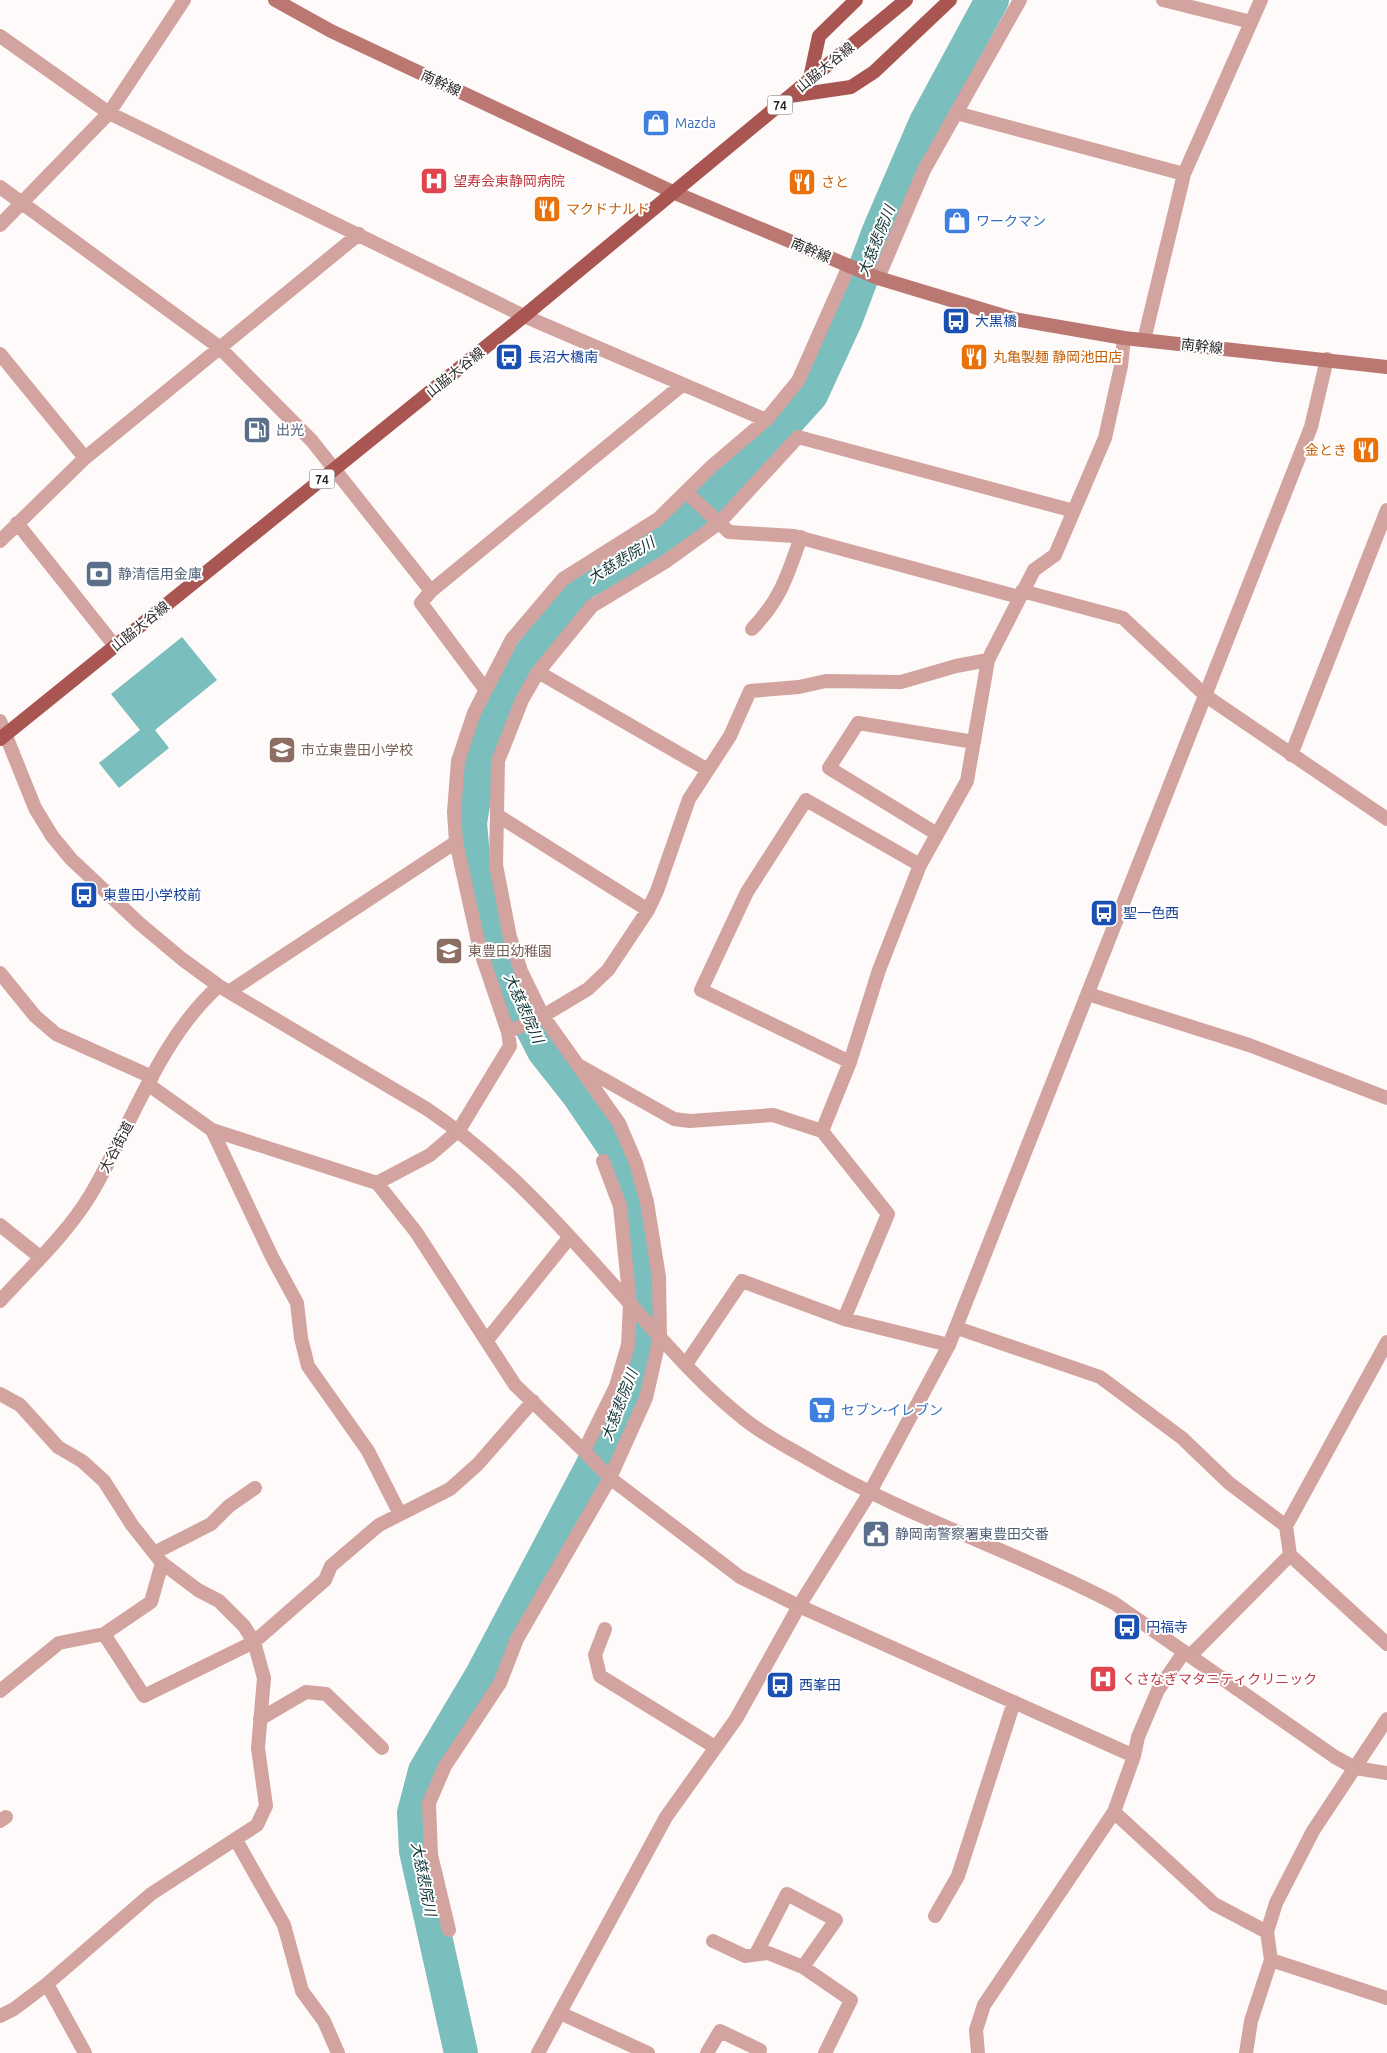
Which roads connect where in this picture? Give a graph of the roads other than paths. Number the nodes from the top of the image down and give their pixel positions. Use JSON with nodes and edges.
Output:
{"nodes":[{"id":1,"x":184,"y":0,"type":"edge"},
{"id":2,"x":275,"y":0,"type":"edge"},
{"id":3,"x":856,"y":0,"type":"edge"},
{"id":4,"x":906,"y":0,"type":"edge"},
{"id":5,"x":950,"y":0,"type":"edge"},
{"id":6,"x":1020,"y":0,"type":"edge"},
{"id":7,"x":1163,"y":0,"type":"edge"},
{"id":8,"x":1261,"y":0,"type":"edge"},
{"id":9,"x":1251,"y":22,"type":"junction"},
{"id":10,"x":0,"y":36,"type":"edge"},
{"id":11,"x":810,"y":78,"type":"junction"},
{"id":12,"x":790,"y":96,"type":"junction"},
{"id":13,"x":109,"y":113,"type":"junction"},
{"id":14,"x":956,"y":113,"type":"junction"},
{"id":15,"x":1184,"y":174,"type":"junction"},
{"id":16,"x":0,"y":187,"type":"edge"},
{"id":17,"x":675,"y":193,"type":"junction"},
{"id":18,"x":22,"y":204,"type":"junction"},
{"id":19,"x":0,"y":225,"type":"edge"},
{"id":20,"x":359,"y":234,"type":"junction"},
{"id":21,"x":849,"y":266,"type":"junction"},
{"id":22,"x":878,"y":278,"type":"junction"},
{"id":23,"x":524,"y":316,"type":"junction"},
{"id":24,"x":1124,"y":338,"type":"junction"},
{"id":25,"x":1144,"y":340,"type":"junction"},
{"id":26,"x":219,"y":347,"type":"junction"},
{"id":27,"x":0,"y":354,"type":"edge"},
{"id":28,"x":1327,"y":359,"type":"junction"},
{"id":29,"x":1387,"y":367,"type":"edge"},
{"id":30,"x":682,"y":386,"type":"junction"},
{"id":31,"x":766,"y":420,"type":"junction"},
{"id":32,"x":85,"y":458,"type":"junction"},
{"id":33,"x":335,"y":469,"type":"junction"},
{"id":34,"x":686,"y":492,"type":"junction"},
{"id":35,"x":1387,"y":510,"type":"edge"},
{"id":36,"x":1074,"y":511,"type":"junction"},
{"id":37,"x":17,"y":523,"type":"junction"},
{"id":38,"x":719,"y":523,"type":"junction"},
{"id":39,"x":801,"y":537,"type":"junction"},
{"id":40,"x":0,"y":541,"type":"edge"},
{"id":41,"x":431,"y":591,"type":"junction"},
{"id":42,"x":1020,"y":594,"type":"junction"},
{"id":43,"x":752,"y":628,"type":"dead end"},
{"id":44,"x":115,"y":646,"type":"junction"},
{"id":45,"x":988,"y":660,"type":"junction"},
{"id":46,"x":538,"y":672,"type":"junction"},
{"id":47,"x":485,"y":689,"type":"junction"},
{"id":48,"x":1206,"y":696,"type":"junction"},
{"id":49,"x":2,"y":731,"type":"edge"},
{"id":50,"x":974,"y":742,"type":"junction"},
{"id":51,"x":1291,"y":754,"type":"junction"},
{"id":52,"x":708,"y":770,"type":"junction"},
{"id":53,"x":497,"y":815,"type":"junction"},
{"id":54,"x":1387,"y":819,"type":"edge"},
{"id":55,"x":937,"y":834,"type":"junction"},
{"id":56,"x":456,"y":842,"type":"junction"},
{"id":57,"x":920,"y":865,"type":"junction"},
{"id":58,"x":648,"y":910,"type":"junction"},
{"id":59,"x":0,"y":972,"type":"edge"},
{"id":60,"x":224,"y":989,"type":"junction"},
{"id":61,"x":1088,"y":994,"type":"junction"},
{"id":62,"x":543,"y":1016,"type":"junction"},
{"id":63,"x":508,"y":1032,"type":"junction"},
{"id":64,"x":850,"y":1062,"type":"junction"},
{"id":65,"x":576,"y":1064,"type":"junction"},
{"id":66,"x":151,"y":1081,"type":"junction"},
{"id":67,"x":1387,"y":1098,"type":"edge"},
{"id":68,"x":212,"y":1130,"type":"junction"},
{"id":69,"x":459,"y":1130,"type":"junction"},
{"id":70,"x":822,"y":1131,"type":"junction"},
{"id":71,"x":603,"y":1161,"type":"dead end"},
{"id":72,"x":377,"y":1183,"type":"junction"},
{"id":73,"x":0,"y":1225,"type":"edge"},
{"id":74,"x":569,"y":1238,"type":"junction"},
{"id":75,"x":40,"y":1258,"type":"junction"},
{"id":76,"x":0,"y":1301,"type":"edge"},
{"id":77,"x":630,"y":1304,"type":"junction"},
{"id":78,"x":844,"y":1319,"type":"junction"},
{"id":79,"x":957,"y":1328,"type":"junction"},
{"id":80,"x":660,"y":1337,"type":"junction"},
{"id":81,"x":487,"y":1340,"type":"junction"},
{"id":82,"x":1387,"y":1342,"type":"edge"},
{"id":83,"x":949,"y":1345,"type":"junction"},
{"id":84,"x":686,"y":1364,"type":"junction"},
{"id":85,"x":0,"y":1394,"type":"edge"},
{"id":86,"x":533,"y":1401,"type":"junction"},
{"id":87,"x":584,"y":1452,"type":"junction"},
{"id":88,"x":610,"y":1478,"type":"junction"},
{"id":89,"x":255,"y":1488,"type":"dead end"},
{"id":90,"x":869,"y":1494,"type":"junction"},
{"id":91,"x":400,"y":1514,"type":"junction"},
{"id":92,"x":1286,"y":1526,"type":"junction"},
{"id":93,"x":1290,"y":1555,"type":"junction"},
{"id":94,"x":158,"y":1558,"type":"junction"},
{"id":95,"x":799,"y":1606,"type":"junction"},
{"id":96,"x":605,"y":1629,"type":"dead end"},
{"id":97,"x":104,"y":1634,"type":"junction"},
{"id":98,"x":254,"y":1642,"type":"junction"},
{"id":99,"x":1387,"y":1644,"type":"edge"},
{"id":100,"x":1187,"y":1654,"type":"junction"},
{"id":101,"x":0,"y":1691,"type":"edge"},
{"id":102,"x":1014,"y":1702,"type":"junction"},
{"id":103,"x":260,"y":1719,"type":"junction"},
{"id":104,"x":1387,"y":1719,"type":"edge"},
{"id":105,"x":715,"y":1747,"type":"junction"},
{"id":106,"x":382,"y":1748,"type":"dead end"},
{"id":107,"x":1134,"y":1756,"type":"junction"},
{"id":108,"x":1355,"y":1768,"type":"junction"},
{"id":109,"x":1387,"y":1773,"type":"edge"},
{"id":110,"x":1114,"y":1812,"type":"junction"},
{"id":111,"x":236,"y":1840,"type":"junction"},
{"id":112,"x":935,"y":1916,"type":"dead end"},
{"id":113,"x":449,"y":1930,"type":"dead end"},
{"id":114,"x":1267,"y":1932,"type":"junction"},
{"id":115,"x":713,"y":1941,"type":"dead end"},
{"id":116,"x":756,"y":1954,"type":"junction"},
{"id":117,"x":1271,"y":1960,"type":"junction"},
{"id":118,"x":803,"y":1967,"type":"junction"},
{"id":119,"x":47,"y":1984,"type":"junction"},
{"id":120,"x":1387,"y":1998,"type":"edge"},
{"id":121,"x":560,"y":2013,"type":"junction"},
{"id":122,"x":0,"y":2016,"type":"edge"},
{"id":123,"x":760,"y":2050,"type":"dead end"},
{"id":124,"x":85,"y":2053,"type":"edge"},
{"id":125,"x":338,"y":2053,"type":"edge"},
{"id":126,"x":538,"y":2053,"type":"edge"},
{"id":127,"x":648,"y":2053,"type":"edge"},
{"id":128,"x":707,"y":2053,"type":"edge"},
{"id":129,"x":824,"y":2053,"type":"edge"},
{"id":130,"x":978,"y":2053,"type":"edge"},
{"id":131,"x":1246,"y":2053,"type":"edge"}],
"edges":[{"from":1,"to":13,"type":"street"},
{"from":2,"to":17,"type":"main road","name":"南幹線"},
{"from":3,"to":11,"type":"main road"},
{"from":4,"to":11,"type":"main road","name":"山脇大谷線","number":"74"},
{"from":5,"to":12,"type":"main road"},
{"from":6,"to":14,"type":"street"},
{"from":7,"to":9,"type":"street"},
{"from":8,"to":9,"type":"street"},
{"from":9,"to":15,"type":"street"},
{"from":10,"to":13,"type":"street"},
{"from":11,"to":12,"type":"main road","name":"山脇大谷線","number":"74"},
{"from":12,"to":17,"type":"main road","name":"山脇大谷線","number":"74"},
{"from":13,"to":18,"type":"street"},
{"from":13,"to":20,"type":"street"},
{"from":14,"to":15,"type":"street"},
{"from":14,"to":22,"type":"street"},
{"from":15,"to":25,"type":"street"},
{"from":16,"to":18,"type":"street"},
{"from":17,"to":21,"type":"main road","name":"南幹線"},
{"from":17,"to":23,"type":"main road","name":"山脇大谷線","number":"74"},
{"from":18,"to":19,"type":"street"},
{"from":18,"to":26,"type":"street"},
{"from":20,"to":23,"type":"street"},
{"from":20,"to":26,"type":"street"},
{"from":21,"to":22,"type":"main road","name":"南幹線"},
{"from":21,"to":31,"type":"street"},
{"from":22,"to":24,"type":"main road","name":"南幹線"},
{"from":23,"to":30,"type":"street"},
{"from":23,"to":33,"type":"main road","name":"山脇大谷線","number":"74"},
{"from":24,"to":25,"type":"main road","name":"南幹線"},
{"from":24,"to":36,"type":"street"},
{"from":25,"to":28,"type":"main road","name":"南幹線"},
{"from":26,"to":32,"type":"street"},
{"from":26,"to":33,"type":"street"},
{"from":27,"to":32,"type":"street"},
{"from":28,"to":29,"type":"main road","name":"南幹線"},
{"from":28,"to":48,"type":"street"},
{"from":30,"to":31,"type":"street"},
{"from":30,"to":41,"type":"street"},
{"from":31,"to":34,"type":"street"},
{"from":32,"to":37,"type":"street"},
{"from":33,"to":41,"type":"street"},
{"from":33,"to":44,"type":"main road","name":"山脇大谷線","number":"74"},
{"from":34,"to":38,"type":"street"},
{"from":34,"to":47,"type":"street"},
{"from":35,"to":51,"type":"street"},
{"from":36,"to":38,"type":"street"},
{"from":36,"to":42,"type":"street"},
{"from":37,"to":40,"type":"street"},
{"from":37,"to":44,"type":"street"},
{"from":38,"to":39,"type":"street"},
{"from":38,"to":46,"type":"street"},
{"from":39,"to":42,"type":"street"},
{"from":39,"to":43,"type":"street"},
{"from":41,"to":47,"type":"street"},
{"from":42,"to":45,"type":"street"},
{"from":42,"to":48,"type":"street"},
{"from":44,"to":49,"type":"main road","name":"山脇大谷線","number":"74"},
{"from":45,"to":50,"type":"street"},
{"from":45,"to":52,"type":"street"},
{"from":46,"to":52,"type":"street"},
{"from":46,"to":53,"type":"street"},
{"from":47,"to":56,"type":"street"},
{"from":48,"to":51,"type":"street"},
{"from":48,"to":61,"type":"street"},
{"from":49,"to":60,"type":"street"},
{"from":50,"to":55,"type":"street"},
{"from":50,"to":55,"type":"street"},
{"from":51,"to":54,"type":"street"},
{"from":52,"to":58,"type":"street"},
{"from":53,"to":58,"type":"street"},
{"from":53,"to":62,"type":"street"},
{"from":55,"to":57,"type":"street"},
{"from":56,"to":60,"type":"street","name":"大谷街道"},
{"from":56,"to":63,"type":"street"},
{"from":57,"to":64,"type":"street"},
{"from":57,"to":64,"type":"street"},
{"from":58,"to":62,"type":"street"},
{"from":59,"to":66,"type":"street"},
{"from":60,"to":66,"type":"street","name":"大谷街道"},
{"from":60,"to":69,"type":"street"},
{"from":61,"to":67,"type":"street"},
{"from":61,"to":79,"type":"street"},
{"from":62,"to":63,"type":"street"},
{"from":62,"to":65,"type":"street"},
{"from":63,"to":69,"type":"street"},
{"from":64,"to":70,"type":"street"},
{"from":65,"to":70,"type":"street"},
{"from":65,"to":80,"type":"street"},
{"from":66,"to":68,"type":"street"},
{"from":66,"to":75,"type":"street","name":"大谷街道"},
{"from":68,"to":72,"type":"street"},
{"from":68,"to":91,"type":"street"},
{"from":69,"to":72,"type":"street"},
{"from":69,"to":74,"type":"street"},
{"from":70,"to":78,"type":"street"},
{"from":71,"to":77,"type":"street"},
{"from":72,"to":81,"type":"street"},
{"from":73,"to":75,"type":"street"},
{"from":74,"to":77,"type":"street"},
{"from":74,"to":81,"type":"street"},
{"from":75,"to":76,"type":"street","name":"大谷街道"},
{"from":77,"to":80,"type":"street"},
{"from":77,"to":87,"type":"street"},
{"from":78,"to":83,"type":"street"},
{"from":78,"to":84,"type":"street"},
{"from":79,"to":83,"type":"street"},
{"from":79,"to":92,"type":"street"},
{"from":80,"to":84,"type":"street"},
{"from":80,"to":88,"type":"street"},
{"from":81,"to":86,"type":"street"},
{"from":82,"to":92,"type":"street"},
{"from":83,"to":90,"type":"street"},
{"from":84,"to":90,"type":"street"},
{"from":85,"to":94,"type":"street"},
{"from":86,"to":87,"type":"street"},
{"from":86,"to":91,"type":"street"},
{"from":87,"to":88,"type":"street"},
{"from":88,"to":95,"type":"street"},
{"from":88,"to":113,"type":"street"},
{"from":89,"to":94,"type":"street"},
{"from":90,"to":95,"type":"street"},
{"from":90,"to":100,"type":"street"},
{"from":91,"to":98,"type":"street"},
{"from":92,"to":93,"type":"street"},
{"from":93,"to":99,"type":"street"},
{"from":93,"to":100,"type":"street"},
{"from":94,"to":97,"type":"street"},
{"from":94,"to":98,"type":"street"},
{"from":95,"to":102,"type":"street"},
{"from":95,"to":105,"type":"street"},
{"from":96,"to":105,"type":"street"},
{"from":97,"to":98,"type":"street"},
{"from":97,"to":101,"type":"street"},
{"from":98,"to":103,"type":"street"},
{"from":100,"to":107,"type":"street"},
{"from":100,"to":108,"type":"street"},
{"from":102,"to":107,"type":"street"},
{"from":102,"to":112,"type":"street"},
{"from":103,"to":106,"type":"street"},
{"from":103,"to":111,"type":"street"},
{"from":104,"to":108,"type":"street"},
{"from":105,"to":121,"type":"street"},
{"from":107,"to":110,"type":"street"},
{"from":108,"to":109,"type":"street"},
{"from":108,"to":114,"type":"street"},
{"from":110,"to":114,"type":"street"},
{"from":110,"to":130,"type":"street"},
{"from":111,"to":119,"type":"street"},
{"from":111,"to":125,"type":"street"},
{"from":114,"to":117,"type":"street"},
{"from":115,"to":116,"type":"street"},
{"from":116,"to":118,"type":"street"},
{"from":116,"to":118,"type":"street"},
{"from":117,"to":120,"type":"street"},
{"from":117,"to":131,"type":"street"},
{"from":118,"to":129,"type":"street"},
{"from":119,"to":122,"type":"street"},
{"from":119,"to":124,"type":"street"},
{"from":121,"to":126,"type":"street"},
{"from":121,"to":127,"type":"street"},
{"from":123,"to":128,"type":"street"}]}
